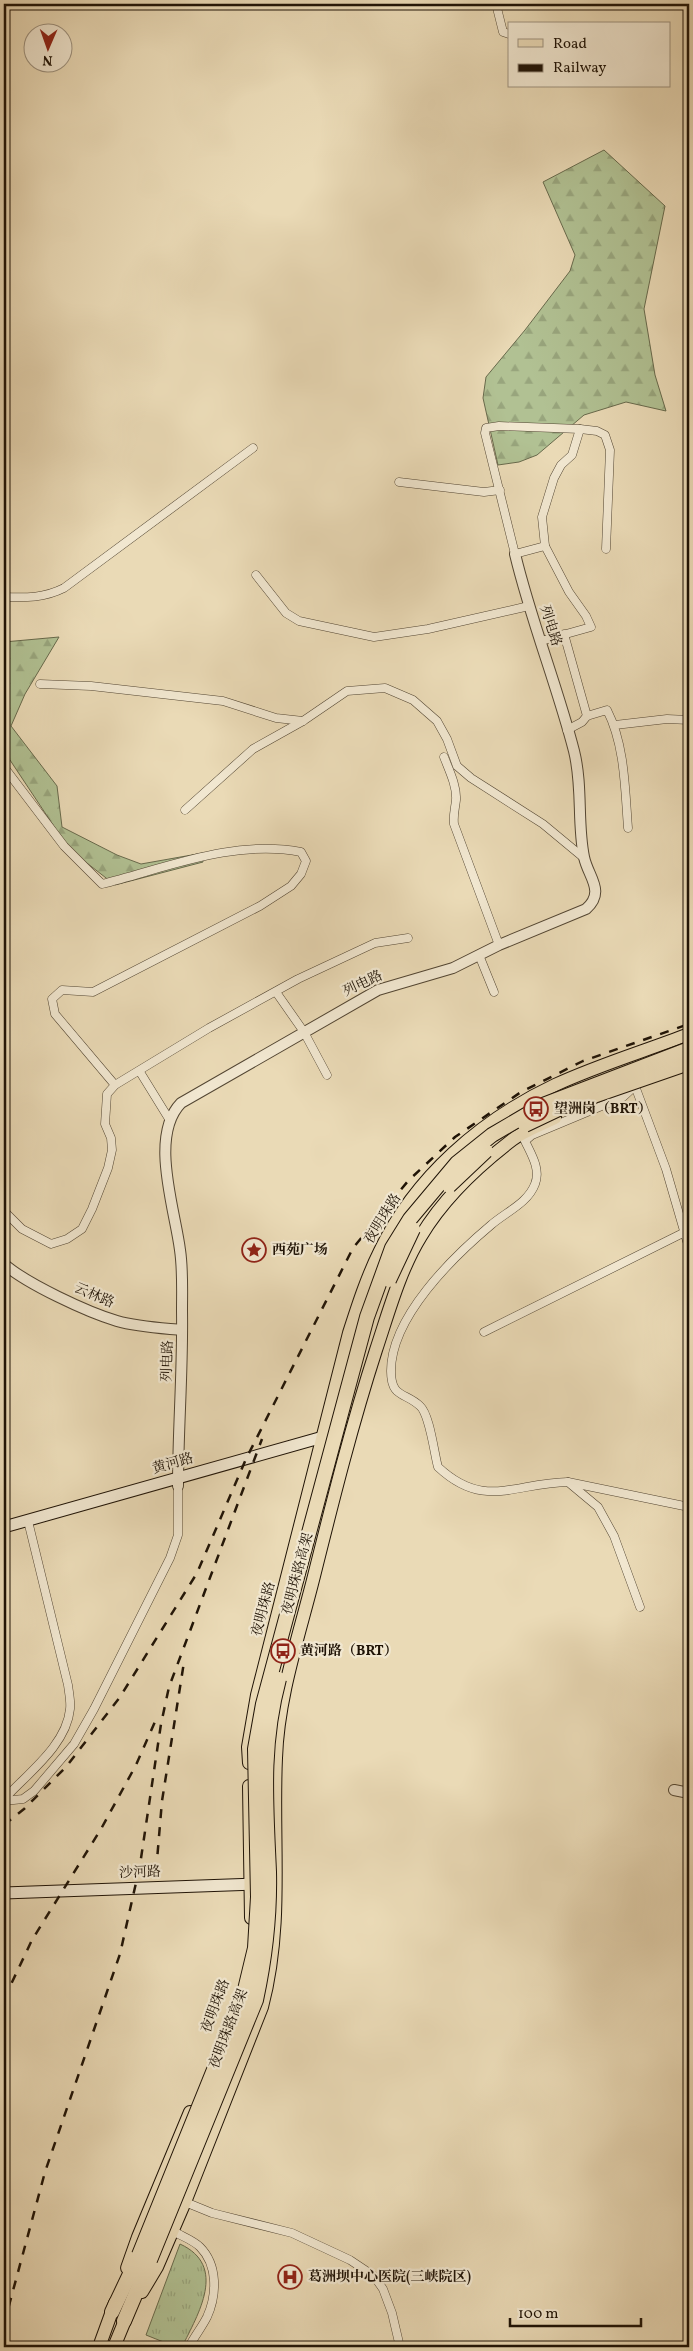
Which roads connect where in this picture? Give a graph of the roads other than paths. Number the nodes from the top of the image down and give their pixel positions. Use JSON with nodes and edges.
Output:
{"nodes":[{"id":1,"x":496,"y":4,"type":"edge"},
{"id":2,"x":508,"y":34,"type":"edge"},
{"id":3,"x":580,"y":429,"type":"junction"},
{"id":4,"x":253,"y":448,"type":"dead end"},
{"id":5,"x":399,"y":482,"type":"dead end"},
{"id":6,"x":500,"y":490,"type":"junction"},
{"id":7,"x":545,"y":546,"type":"junction"},
{"id":8,"x":606,"y":549,"type":"dead end"},
{"id":9,"x":515,"y":554,"type":"junction"},
{"id":10,"x":256,"y":576,"type":"dead end"},
{"id":11,"x":4,"y":597,"type":"edge"},
{"id":12,"x":529,"y":606,"type":"junction"},
{"id":13,"x":564,"y":634,"type":"junction"},
{"id":14,"x":541,"y":641,"type":"junction"},
{"id":15,"x":40,"y":684,"type":"dead end"},
{"id":16,"x":587,"y":716,"type":"junction"},
{"id":17,"x":689,"y":720,"type":"edge"},
{"id":18,"x":302,"y":722,"type":"junction"},
{"id":19,"x":615,"y":725,"type":"junction"},
{"id":20,"x":567,"y":730,"type":"junction"},
{"id":21,"x":444,"y":757,"type":"dead end"},
{"id":22,"x":4,"y":767,"type":"edge"},
{"id":23,"x":185,"y":810,"type":"dead end"},
{"id":24,"x":628,"y":828,"type":"dead end"},
{"id":25,"x":584,"y":858,"type":"junction"},
{"id":26,"x":408,"y":938,"type":"dead end"},
{"id":27,"x":499,"y":945,"type":"junction"},
{"id":28,"x":478,"y":955,"type":"junction"},
{"id":29,"x":276,"y":992,"type":"junction"},
{"id":30,"x":494,"y":992,"type":"dead end"},
{"id":31,"x":304,"y":1032,"type":"junction"},
{"id":32,"x":689,"y":1034,"type":"edge"},
{"id":33,"x":689,"y":1047,"type":"edge"},
{"id":34,"x":689,"y":1063,"type":"edge"},
{"id":35,"x":689,"y":1070,"type":"edge"},
{"id":36,"x":140,"y":1072,"type":"junction"},
{"id":37,"x":327,"y":1075,"type":"dead end"},
{"id":38,"x":115,"y":1086,"type":"junction"},
{"id":39,"x":634,"y":1086,"type":"junction"},
{"id":40,"x":169,"y":1119,"type":"junction"},
{"id":41,"x":4,"y":1211,"type":"edge"},
{"id":42,"x":686,"y":1230,"type":"edge"},
{"id":43,"x":689,"y":1248,"type":"edge"},
{"id":44,"x":4,"y":1264,"type":"edge"},
{"id":45,"x":182,"y":1330,"type":"junction"},
{"id":46,"x":484,"y":1332,"type":"dead end"},
{"id":47,"x":350,"y":1433,"type":"junction"},
{"id":48,"x":323,"y":1441,"type":"junction"},
{"id":49,"x":178,"y":1482,"type":"junction"},
{"id":50,"x":568,"y":1482,"type":"junction"},
{"id":51,"x":689,"y":1506,"type":"edge"},
{"id":52,"x":29,"y":1524,"type":"junction"},
{"id":53,"x":4,"y":1527,"type":"edge"},
{"id":54,"x":4,"y":1535,"type":"edge"},
{"id":55,"x":640,"y":1607,"type":"dead end"},
{"id":56,"x":674,"y":1790,"type":"dead end"},
{"id":57,"x":689,"y":1793,"type":"edge"},
{"id":58,"x":4,"y":1799,"type":"edge"},
{"id":59,"x":278,"y":1884,"type":"junction"},
{"id":60,"x":251,"y":1885,"type":"junction"},
{"id":61,"x":4,"y":1893,"type":"edge"},
{"id":62,"x":185,"y":2202,"type":"junction"},
{"id":63,"x":173,"y":2231,"type":"junction"},
{"id":64,"x":145,"y":2257,"type":"junction"},
{"id":65,"x":118,"y":2316,"type":"junction"},
{"id":66,"x":99,"y":2347,"type":"edge"},
{"id":67,"x":114,"y":2347,"type":"edge"},
{"id":68,"x":189,"y":2347,"type":"edge"},
{"id":69,"x":400,"y":2347,"type":"edge"}],
"edges":[{"from":1,"to":2,"type":"street"},
{"from":3,"to":6,"type":"street"},
{"from":3,"to":7,"type":"street"},
{"from":3,"to":8,"type":"street"},
{"from":4,"to":11,"type":"street"},
{"from":5,"to":6,"type":"street"},
{"from":6,"to":9,"type":"street"},
{"from":7,"to":9,"type":"street"},
{"from":7,"to":13,"type":"street"},
{"from":9,"to":12,"type":"street","name":"列电路"},
{"from":10,"to":12,"type":"street"},
{"from":12,"to":14,"type":"street","name":"列电路"},
{"from":13,"to":14,"type":"street"},
{"from":13,"to":16,"type":"street"},
{"from":14,"to":20,"type":"street","name":"列电路"},
{"from":15,"to":18,"type":"street"},
{"from":16,"to":19,"type":"street"},
{"from":16,"to":20,"type":"street"},
{"from":17,"to":19,"type":"street"},
{"from":18,"to":23,"type":"street"},
{"from":18,"to":25,"type":"street"},
{"from":19,"to":24,"type":"street"},
{"from":20,"to":25,"type":"street","name":"列电路"},
{"from":21,"to":27,"type":"street"},
{"from":22,"to":38,"type":"street"},
{"from":25,"to":27,"type":"street","name":"列电路"},
{"from":26,"to":29,"type":"street"},
{"from":27,"to":28,"type":"street","name":"列电路"},
{"from":28,"to":30,"type":"street"},
{"from":28,"to":31,"type":"street","name":"列电路"},
{"from":29,"to":31,"type":"street"},
{"from":29,"to":36,"type":"street"},
{"from":31,"to":37,"type":"street"},
{"from":31,"to":40,"type":"street","name":"列电路"},
{"from":32,"to":48,"type":"main road","name":"夜明珠路"},
{"from":33,"to":64,"type":"highway","name":"夜明珠路高架","bridge":true},
{"from":34,"to":64,"type":"highway","name":"夜明珠路高架","bridge":true},
{"from":35,"to":39,"type":"main road","name":"夜明珠路"},
{"from":36,"to":38,"type":"street"},
{"from":36,"to":40,"type":"street"},
{"from":38,"to":41,"type":"street"},
{"from":39,"to":42,"type":"street"},
{"from":39,"to":47,"type":"main road","name":"夜明珠路"},
{"from":39,"to":50,"type":"street"},
{"from":40,"to":45,"type":"street","name":"列电路"},
{"from":42,"to":43,"type":"street"},
{"from":42,"to":46,"type":"street"},
{"from":44,"to":45,"type":"street","name":"云林路"},
{"from":45,"to":49,"type":"street","name":"列电路"},
{"from":47,"to":48,"type":"main road","name":"黄河路"},
{"from":47,"to":59,"type":"main road","name":"夜明珠路"},
{"from":48,"to":49,"type":"main road","name":"黄河路"},
{"from":48,"to":60,"type":"main road","name":"夜明珠路"},
{"from":49,"to":52,"type":"main road","name":"黄河路"},
{"from":49,"to":58,"type":"street"},
{"from":50,"to":51,"type":"street"},
{"from":50,"to":55,"type":"street"},
{"from":52,"to":53,"type":"main road","name":"黄河路"},
{"from":52,"to":54,"type":"main road","name":"黄河路"},
{"from":52,"to":58,"type":"street"},
{"from":56,"to":57,"type":"street"},
{"from":59,"to":60,"type":"main road","name":"沙河路"},
{"from":59,"to":62,"type":"main road","name":"夜明珠路"},
{"from":60,"to":61,"type":"main road","name":"沙河路"},
{"from":60,"to":65,"type":"main road","name":"夜明珠路"},
{"from":62,"to":63,"type":"main road","name":"夜明珠路"},
{"from":62,"to":69,"type":"street"},
{"from":63,"to":65,"type":"main road","name":"夜明珠路"},
{"from":63,"to":68,"type":"street"},
{"from":64,"to":65,"type":"highway"},
{"from":65,"to":66,"type":"main road","name":"夜明珠路"},
{"from":65,"to":67,"type":"main road","name":"夜明珠路"}]}
